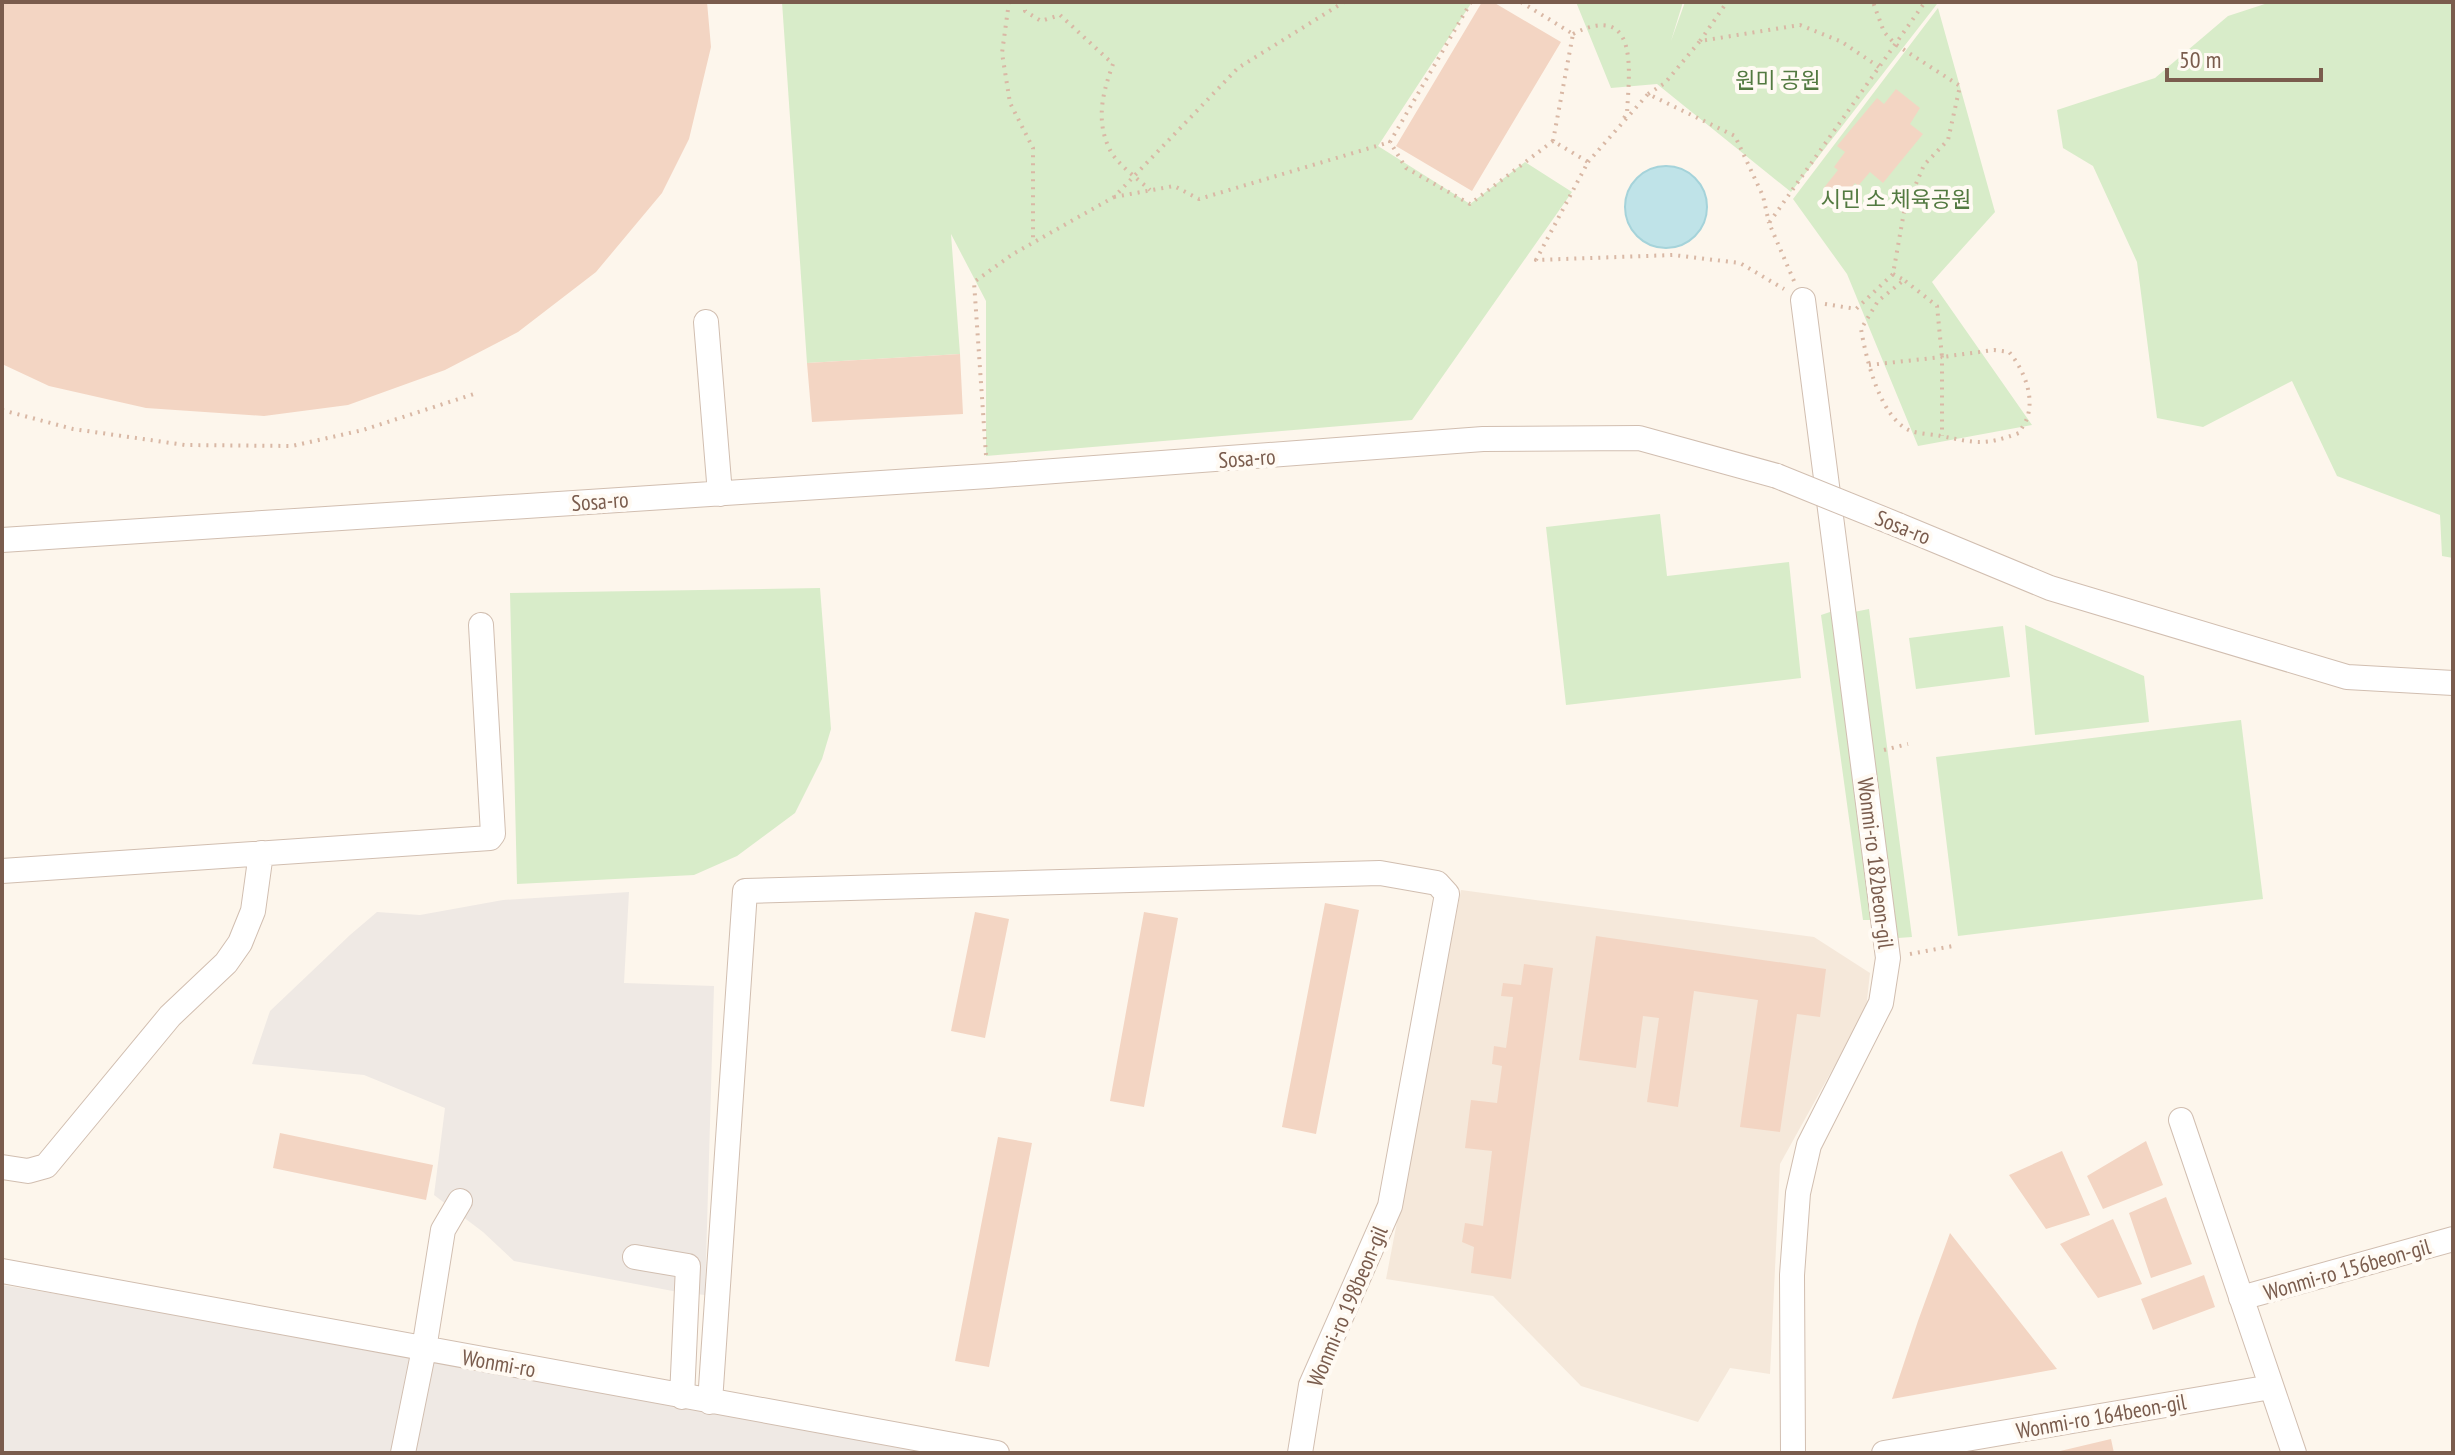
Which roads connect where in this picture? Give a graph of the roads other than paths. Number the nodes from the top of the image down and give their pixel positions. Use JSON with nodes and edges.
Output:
{"nodes":[{"id":1,"x":1803,"y":300,"type":"road end"},
{"id":2,"x":706,"y":322,"type":"dead end"},
{"id":3,"x":720,"y":494,"type":"junction"},
{"id":4,"x":2,"y":540,"type":"edge"},
{"id":5,"x":481,"y":625,"type":"dead end"},
{"id":6,"x":2453,"y":683,"type":"edge"},
{"id":7,"x":261,"y":853,"type":"junction"},
{"id":8,"x":2,"y":871,"type":"edge"},
{"id":9,"x":2181,"y":1120,"type":"dead end"},
{"id":10,"x":2,"y":1167,"type":"edge"},
{"id":11,"x":460,"y":1201,"type":"dead end"},
{"id":12,"x":2453,"y":1239,"type":"edge"},
{"id":13,"x":635,"y":1257,"type":"dead end"},
{"id":14,"x":2,"y":1271,"type":"edge"},
{"id":15,"x":2241,"y":1298,"type":"junction"},
{"id":16,"x":424,"y":1349,"type":"junction"},
{"id":17,"x":2271,"y":1387,"type":"junction"},
{"id":18,"x":682,"y":1397,"type":"junction"},
{"id":19,"x":710,"y":1402,"type":"junction"},
{"id":20,"x":403,"y":1453,"type":"edge"},
{"id":21,"x":997,"y":1453,"type":"edge"},
{"id":22,"x":1300,"y":1453,"type":"edge"},
{"id":23,"x":1793,"y":1453,"type":"edge"},
{"id":24,"x":1884,"y":1453,"type":"edge"},
{"id":25,"x":2294,"y":1453,"type":"edge"}],
"edges":[{"from":1,"to":23,"type":"street","name":"Wonmi-ro 182beon-gil"},
{"from":2,"to":3,"type":"street"},
{"from":3,"to":4,"type":"street","name":"Sosa-ro"},
{"from":3,"to":6,"type":"street","name":"Sosa-ro","bridge":true},
{"from":5,"to":7,"type":"street"},
{"from":7,"to":8,"type":"street"},
{"from":7,"to":10,"type":"street"},
{"from":9,"to":15,"type":"street"},
{"from":11,"to":16,"type":"street"},
{"from":12,"to":15,"type":"street","name":"Wonmi-ro 156beon-gil"},
{"from":13,"to":18,"type":"street"},
{"from":14,"to":16,"type":"street","name":"Wonmi-ro"},
{"from":15,"to":17,"type":"street"},
{"from":16,"to":18,"type":"street","name":"Wonmi-ro"},
{"from":16,"to":20,"type":"street"},
{"from":17,"to":24,"type":"street","name":"Wonmi-ro 164beon-gil"},
{"from":17,"to":25,"type":"street"},
{"from":18,"to":19,"type":"street","name":"Wonmi-ro"},
{"from":19,"to":21,"type":"street","name":"Wonmi-ro"},
{"from":19,"to":22,"type":"street","name":"Wonmi-ro 198beon-gil"}]}
